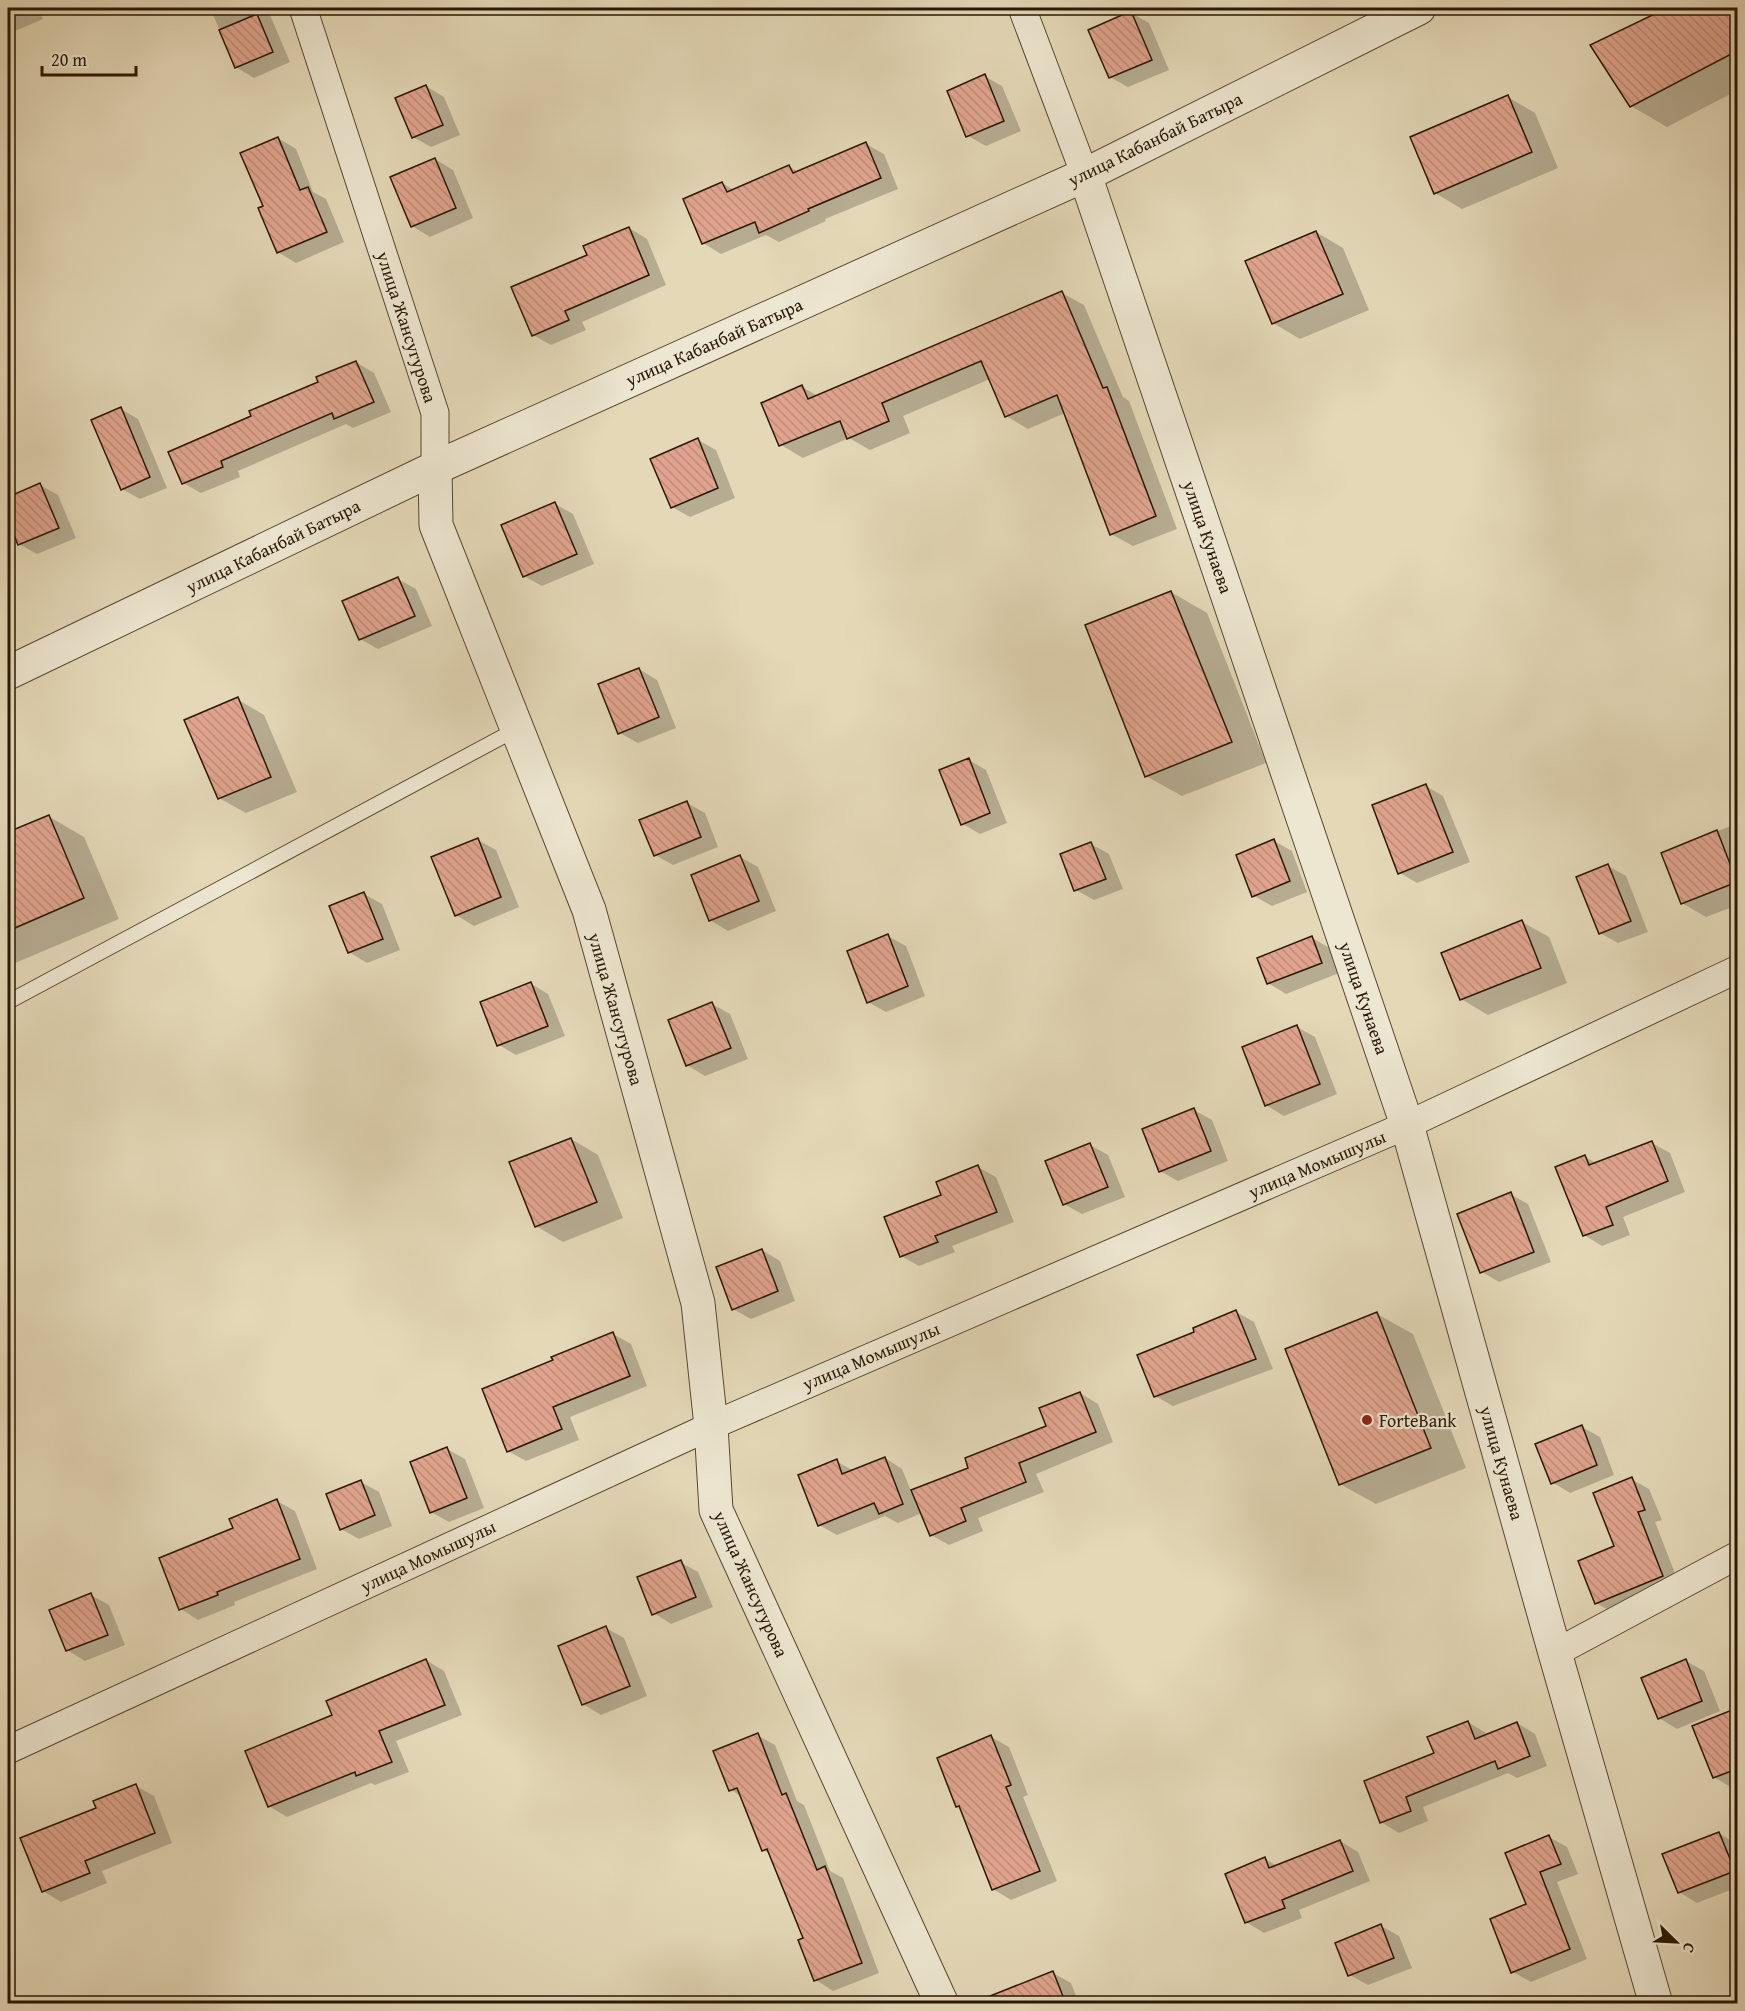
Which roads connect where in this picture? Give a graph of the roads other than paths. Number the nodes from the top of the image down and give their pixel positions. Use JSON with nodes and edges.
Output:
{"nodes":[{"id":1,"x":303,"y":8,"type":"edge"},
{"id":2,"x":1022,"y":8,"type":"edge"},
{"id":3,"x":1419,"y":8,"type":"edge"},
{"id":4,"x":1085,"y":175,"type":"junction"},
{"id":5,"x":435,"y":468,"type":"junction"},
{"id":6,"x":8,"y":673,"type":"edge"},
{"id":7,"x":517,"y":729,"type":"junction"},
{"id":8,"x":1737,"y":969,"type":"edge"},
{"id":9,"x":8,"y":1002,"type":"edge"},
{"id":10,"x":1407,"y":1125,"type":"junction"},
{"id":11,"x":711,"y":1426,"type":"junction"},
{"id":12,"x":1737,"y":1555,"type":"edge"},
{"id":13,"x":1555,"y":1653,"type":"junction"},
{"id":14,"x":8,"y":1750,"type":"edge"},
{"id":15,"x":942,"y":2004,"type":"edge"},
{"id":16,"x":1656,"y":2004,"type":"edge"}],
"edges":[{"from":1,"to":5,"type":"street","name":"улица Жансугурова"},
{"from":2,"to":4,"type":"street","name":"улица Кунаева"},
{"from":3,"to":4,"type":"street","name":"улица Кабанбай Батыра"},
{"from":4,"to":5,"type":"street","name":"улица Кабанбай Батыра"},
{"from":4,"to":10,"type":"street","name":"улица Кунаева"},
{"from":5,"to":6,"type":"street","name":"улица Кабанбай Батыра"},
{"from":5,"to":7,"type":"street","name":"улица Жансугурова"},
{"from":7,"to":9,"type":"lane"},
{"from":7,"to":11,"type":"street","name":"улица Жансугурова"},
{"from":8,"to":10,"type":"street","name":"улица Момышулы"},
{"from":10,"to":11,"type":"street","name":"улица Момышулы"},
{"from":10,"to":13,"type":"street","name":"улица Кунаева"},
{"from":11,"to":14,"type":"street","name":"улица Момышулы"},
{"from":11,"to":15,"type":"street","name":"улица Жансугурова"},
{"from":12,"to":13,"type":"street"},
{"from":13,"to":16,"type":"street","name":"улица Кунаева"}]}
